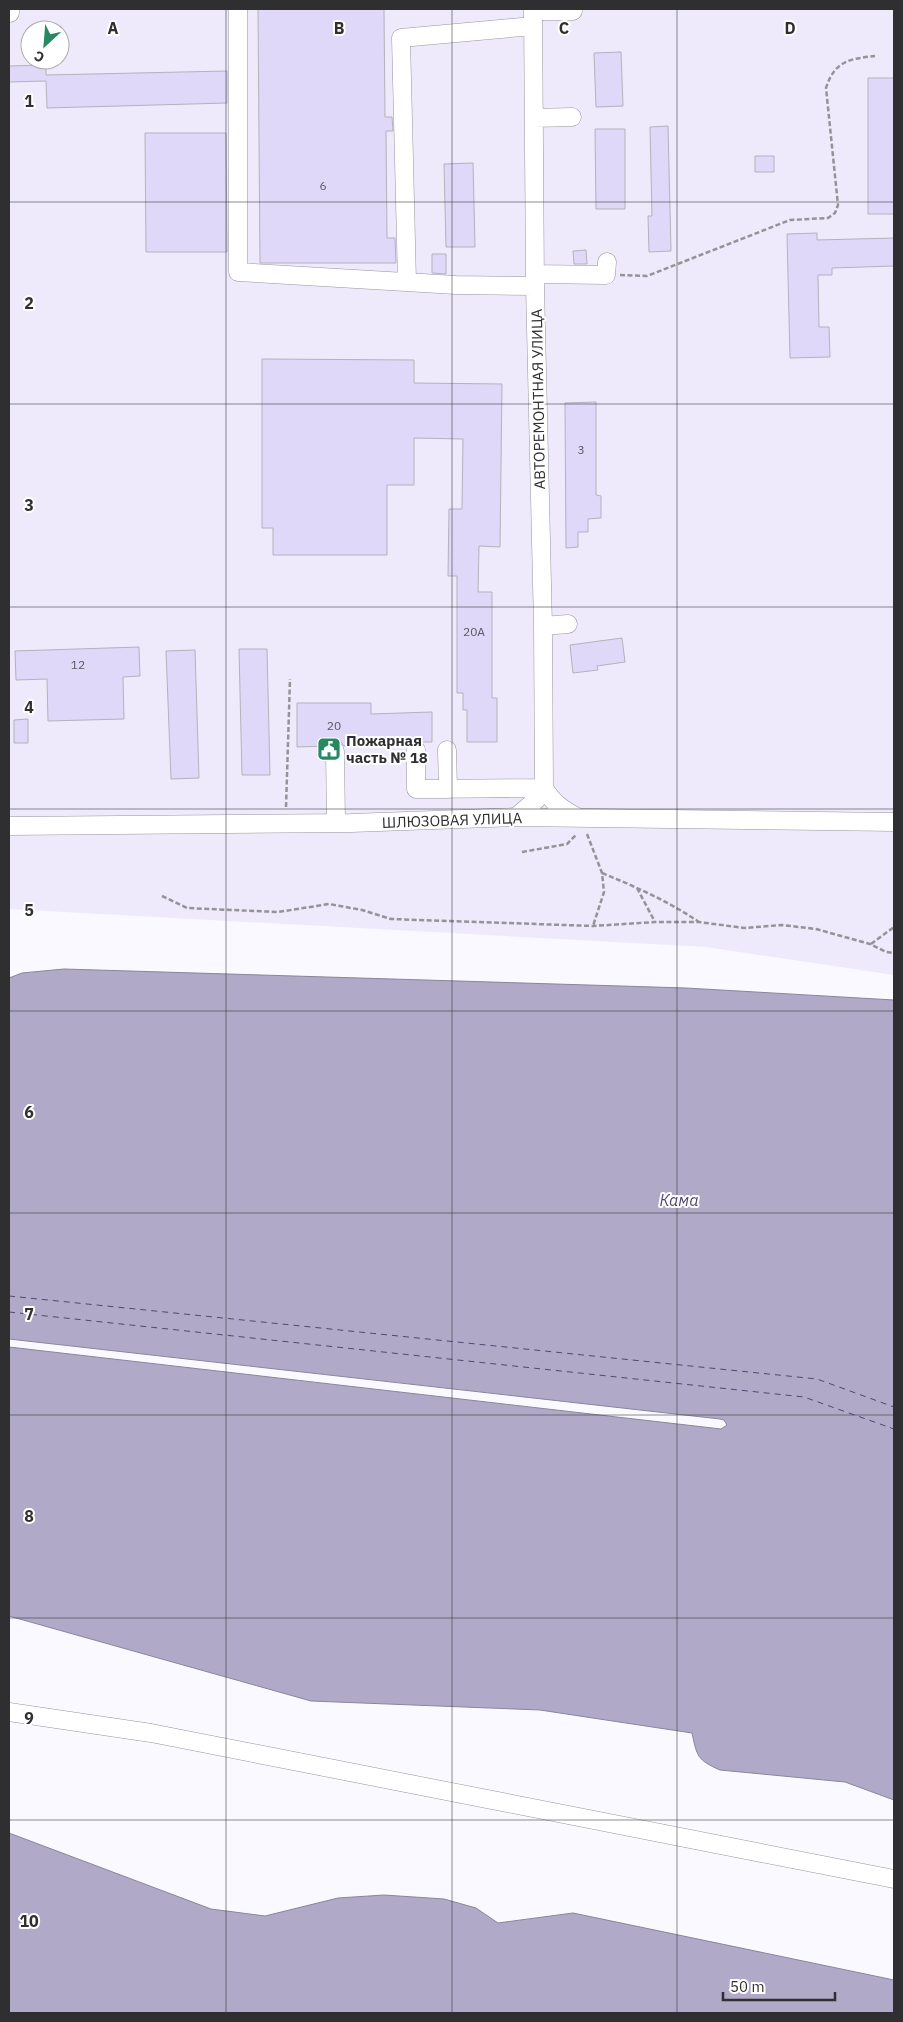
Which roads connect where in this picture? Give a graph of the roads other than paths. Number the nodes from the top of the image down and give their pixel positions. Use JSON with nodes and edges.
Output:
{"nodes":[{"id":1,"x":238,"y":9,"type":"edge"},
{"id":2,"x":573,"y":11,"type":"dead end"},
{"id":3,"x":533,"y":15,"type":"edge"},
{"id":4,"x":572,"y":117,"type":"dead end"},
{"id":5,"x":535,"y":118,"type":"junction"},
{"id":6,"x":607,"y":269,"type":"road end"},
{"id":7,"x":535,"y":280,"type":"junction"},
{"id":8,"x":407,"y":282,"type":"junction"},
{"id":9,"x":568,"y":624,"type":"dead end"},
{"id":10,"x":543,"y":626,"type":"junction"},
{"id":11,"x":416,"y":750,"type":"dead end"},
{"id":12,"x":447,"y":750,"type":"dead end"},
{"id":13,"x":335,"y":751,"type":"dead end"},
{"id":14,"x":544,"y":788,"type":"junction"},
{"id":15,"x":448,"y":789,"type":"junction"},
{"id":16,"x":516,"y":817,"type":"junction"},
{"id":17,"x":581,"y":822,"type":"junction"},
{"id":18,"x":894,"y":822,"type":"edge"},
{"id":19,"x":336,"y":823,"type":"junction"},
{"id":20,"x":9,"y":826,"type":"edge"},
{"id":21,"x":9,"y":1712,"type":"edge"},
{"id":22,"x":894,"y":1879,"type":"edge"}],
"edges":[{"from":1,"to":8,"type":"street"},
{"from":2,"to":3,"type":"street"},
{"from":3,"to":5,"type":"street","name":"АВТОРЕМОНТНАЯ УЛИЦА"},
{"from":3,"to":8,"type":"street"},
{"from":4,"to":5,"type":"street"},
{"from":5,"to":7,"type":"street","name":"АВТОРЕМОНТНАЯ УЛИЦА"},
{"from":6,"to":7,"type":"street"},
{"from":7,"to":8,"type":"street"},
{"from":7,"to":10,"type":"street","name":"АВТОРЕМОНТНАЯ УЛИЦА"},
{"from":9,"to":10,"type":"street"},
{"from":10,"to":14,"type":"street","name":"АВТОРЕМОНТНАЯ УЛИЦА"},
{"from":11,"to":15,"type":"street"},
{"from":12,"to":15,"type":"street"},
{"from":13,"to":19,"type":"street"},
{"from":14,"to":15,"type":"street"},
{"from":14,"to":16,"type":"street"},
{"from":14,"to":17,"type":"street"},
{"from":16,"to":17,"type":"street","name":"ШЛЮЗОВАЯ УЛИЦА"},
{"from":16,"to":19,"type":"street","name":"ШЛЮЗОВАЯ УЛИЦА"},
{"from":17,"to":18,"type":"street","name":"ШЛЮЗОВАЯ УЛИЦА"},
{"from":19,"to":20,"type":"street","name":"ШЛЮЗОВАЯ УЛИЦА"},
{"from":21,"to":22,"type":"street"}]}
